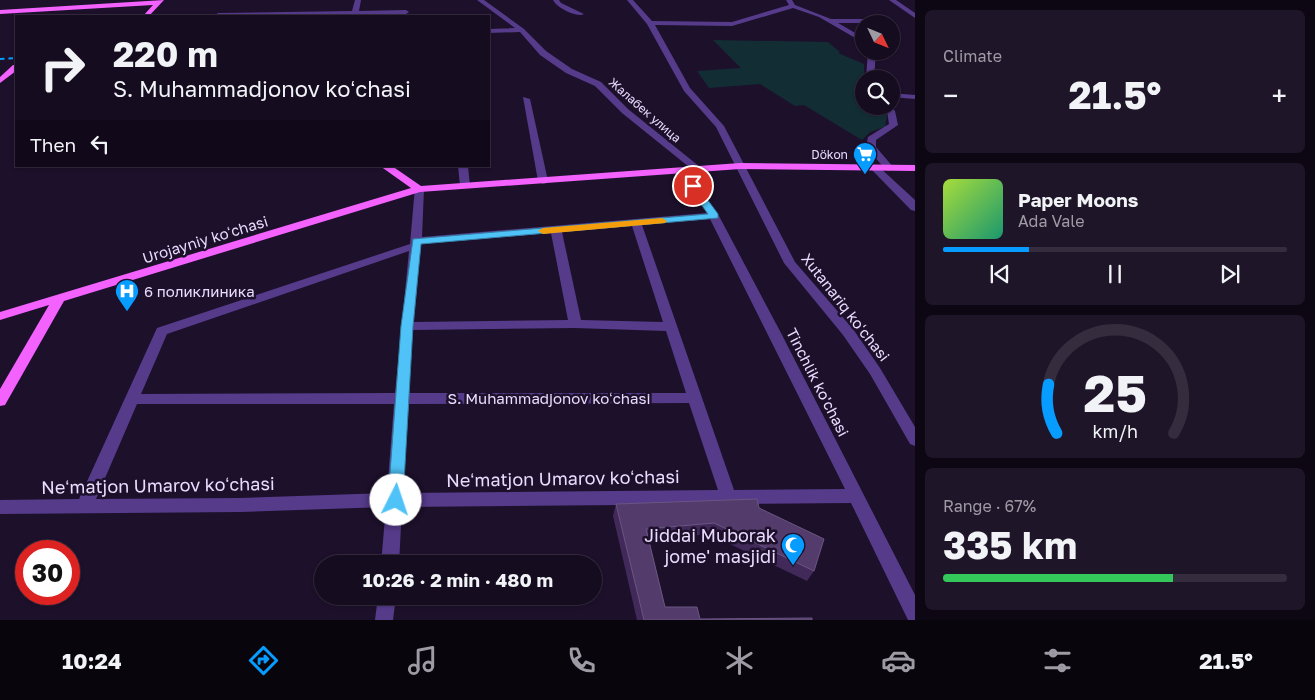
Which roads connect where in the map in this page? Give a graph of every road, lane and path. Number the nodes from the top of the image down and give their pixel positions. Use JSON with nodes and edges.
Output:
{"nodes":[{"id":1,"x":358,"y":0,"type":"edge"},
{"id":2,"x":480,"y":0,"type":"edge"},
{"id":3,"x":556,"y":0,"type":"edge"},
{"id":4,"x":630,"y":0,"type":"edge"},
{"id":5,"x":892,"y":0,"type":"edge"},
{"id":6,"x":160,"y":1,"type":"edge"},
{"id":7,"x":791,"y":3,"type":"edge"},
{"id":8,"x":66,"y":8,"type":"junction"},
{"id":9,"x":0,"y":12,"type":"edge"},
{"id":10,"x":406,"y":12,"type":"edge"},
{"id":11,"x":355,"y":13,"type":"junction"},
{"id":12,"x":581,"y":14,"type":"dead end"},
{"id":13,"x":62,"y":15,"type":"edge"},
{"id":14,"x":147,"y":15,"type":"edge"},
{"id":15,"x":218,"y":15,"type":"edge"},
{"id":16,"x":284,"y":15,"type":"edge"},
{"id":17,"x":915,"y":16,"type":"edge"},
{"id":18,"x":830,"y":20,"type":"junction"},
{"id":19,"x":855,"y":20,"type":"edge"},
{"id":20,"x":650,"y":23,"type":"junction"},
{"id":21,"x":490,"y":30,"type":"edge"},
{"id":22,"x":522,"y":30,"type":"junction"},
{"id":23,"x":855,"y":35,"type":"edge"},
{"id":24,"x":14,"y":70,"type":"edge"},
{"id":25,"x":0,"y":81,"type":"edge"},
{"id":26,"x":900,"y":96,"type":"edge"},
{"id":27,"x":912,"y":97,"type":"dead end"},
{"id":28,"x":526,"y":99,"type":"dead end"},
{"id":29,"x":892,"y":115,"type":"edge"},
{"id":30,"x":740,"y":166,"type":"junction"},
{"id":31,"x":386,"y":167,"type":"edge"},
{"id":32,"x":463,"y":167,"type":"edge"},
{"id":33,"x":876,"y":168,"type":"junction"},
{"id":34,"x":889,"y":168,"type":"junction"},
{"id":35,"x":915,"y":168,"type":"edge"},
{"id":36,"x":697,"y":169,"type":"junction"},
{"id":37,"x":682,"y":171,"type":"junction"},
{"id":38,"x":543,"y":181,"type":"junction"},
{"id":39,"x":466,"y":186,"type":"junction"},
{"id":40,"x":419,"y":190,"type":"junction"},
{"id":41,"x":915,"y":208,"type":"edge"},
{"id":42,"x":714,"y":216,"type":"junction"},
{"id":43,"x":636,"y":223,"type":"junction"},
{"id":44,"x":556,"y":230,"type":"junction"},
{"id":45,"x":415,"y":243,"type":"junction"},
{"id":46,"x":59,"y":299,"type":"junction"},
{"id":47,"x":0,"y":316,"type":"edge"},
{"id":48,"x":575,"y":324,"type":"junction"},
{"id":49,"x":407,"y":326,"type":"junction"},
{"id":50,"x":671,"y":327,"type":"junction"},
{"id":51,"x":695,"y":398,"type":"junction"},
{"id":52,"x":132,"y":399,"type":"junction"},
{"id":53,"x":403,"y":399,"type":"junction"},
{"id":54,"x":0,"y":401,"type":"edge"},
{"id":55,"x":915,"y":440,"type":"edge"},
{"id":56,"x":728,"y":496,"type":"junction"},
{"id":57,"x":857,"y":496,"type":"junction"},
{"id":58,"x":396,"y":500,"type":"junction"},
{"id":59,"x":86,"y":505,"type":"junction"},
{"id":60,"x":0,"y":507,"type":"edge"},
{"id":61,"x":391,"y":555,"type":"edge"},
{"id":62,"x":385,"y":605,"type":"edge"},
{"id":63,"x":915,"y":614,"type":"edge"},
{"id":64,"x":384,"y":620,"type":"edge"}],
"edges":[{"from":1,"to":11,"type":"street"},
{"from":2,"to":22,"type":"street","name":"Жалабек улица"},
{"from":3,"to":12,"type":"street"},
{"from":4,"to":20,"type":"street","name":"Xutanariq koʻchasi"},
{"from":5,"to":17,"type":"street"},
{"from":6,"to":8,"type":"main road"},
{"from":6,"to":14,"type":"main road"},
{"from":7,"to":18,"type":"street"},
{"from":7,"to":20,"type":"street"},
{"from":8,"to":9,"type":"main road"},
{"from":8,"to":13,"type":"main road"},
{"from":10,"to":11,"type":"street"},
{"from":11,"to":16,"type":"street"},
{"from":15,"to":16,"type":"street"},
{"from":18,"to":19,"type":"street"},
{"from":18,"to":23,"type":"street"},
{"from":20,"to":30,"type":"street","name":"Xutanariq koʻchasi"},
{"from":21,"to":22,"type":"street"},
{"from":22,"to":36,"type":"street","name":"Жалабек улица"},
{"from":24,"to":25,"type":"main road"},
{"from":26,"to":27,"type":"street"},
{"from":28,"to":38,"type":"street"},
{"from":29,"to":34,"type":"street"},
{"from":30,"to":33,"type":"main road","name":"Urоjayniy koʻchasi"},
{"from":30,"to":36,"type":"main road","name":"Urоjayniy koʻchasi"},
{"from":30,"to":55,"type":"street","name":"Xutanariq koʻchasi"},
{"from":31,"to":40,"type":"main road"},
{"from":32,"to":39,"type":"street"},
{"from":33,"to":34,"type":"main road","name":"Urоjayniy koʻchasi"},
{"from":33,"to":41,"type":"street"},
{"from":34,"to":35,"type":"main road","name":"Urоjayniy koʻchasi"},
{"from":36,"to":37,"type":"main road","name":"Urоjayniy koʻchasi"},
{"from":37,"to":38,"type":"main road","name":"Urоjayniy koʻchasi"},
{"from":37,"to":42,"type":"street","name":"Tinchlik ko'chasi"},
{"from":38,"to":39,"type":"main road","name":"Urоjayniy koʻchasi"},
{"from":39,"to":40,"type":"main road","name":"Urоjayniy koʻchasi"},
{"from":40,"to":45,"type":"street"},
{"from":40,"to":46,"type":"main road","name":"Urоjayniy koʻchasi"},
{"from":42,"to":43,"type":"street"},
{"from":42,"to":57,"type":"street","name":"Tinchlik ko'chasi"},
{"from":43,"to":44,"type":"street"},
{"from":43,"to":50,"type":"street"},
{"from":44,"to":45,"type":"street"},
{"from":44,"to":48,"type":"street"},
{"from":45,"to":49,"type":"street"},
{"from":45,"to":52,"type":"street"},
{"from":46,"to":47,"type":"main road","name":"Urоjayniy koʻchasi"},
{"from":46,"to":54,"type":"main road"},
{"from":48,"to":49,"type":"street"},
{"from":48,"to":50,"type":"street"},
{"from":49,"to":53,"type":"street"},
{"from":50,"to":51,"type":"street"},
{"from":51,"to":53,"type":"street","name":"S. Muhammadjonov koʻchasi"},
{"from":51,"to":56,"type":"street"},
{"from":52,"to":53,"type":"street","name":"S. Muhammadjonov koʻchasi"},
{"from":52,"to":59,"type":"street"},
{"from":53,"to":58,"type":"street"},
{"from":56,"to":57,"type":"street","name":"Neʻmatjon Umarov koʻchasi"},
{"from":56,"to":58,"type":"street","name":"Neʻmatjon Umarov koʻchasi"},
{"from":57,"to":63,"type":"street","name":"Tinchlik ko'chasi"},
{"from":58,"to":59,"type":"street","name":"Neʻmatjon Umarov koʻchasi"},
{"from":58,"to":61,"type":"street"},
{"from":59,"to":60,"type":"street","name":"Neʻmatjon Umarov koʻchasi"},
{"from":62,"to":64,"type":"street"}]}
